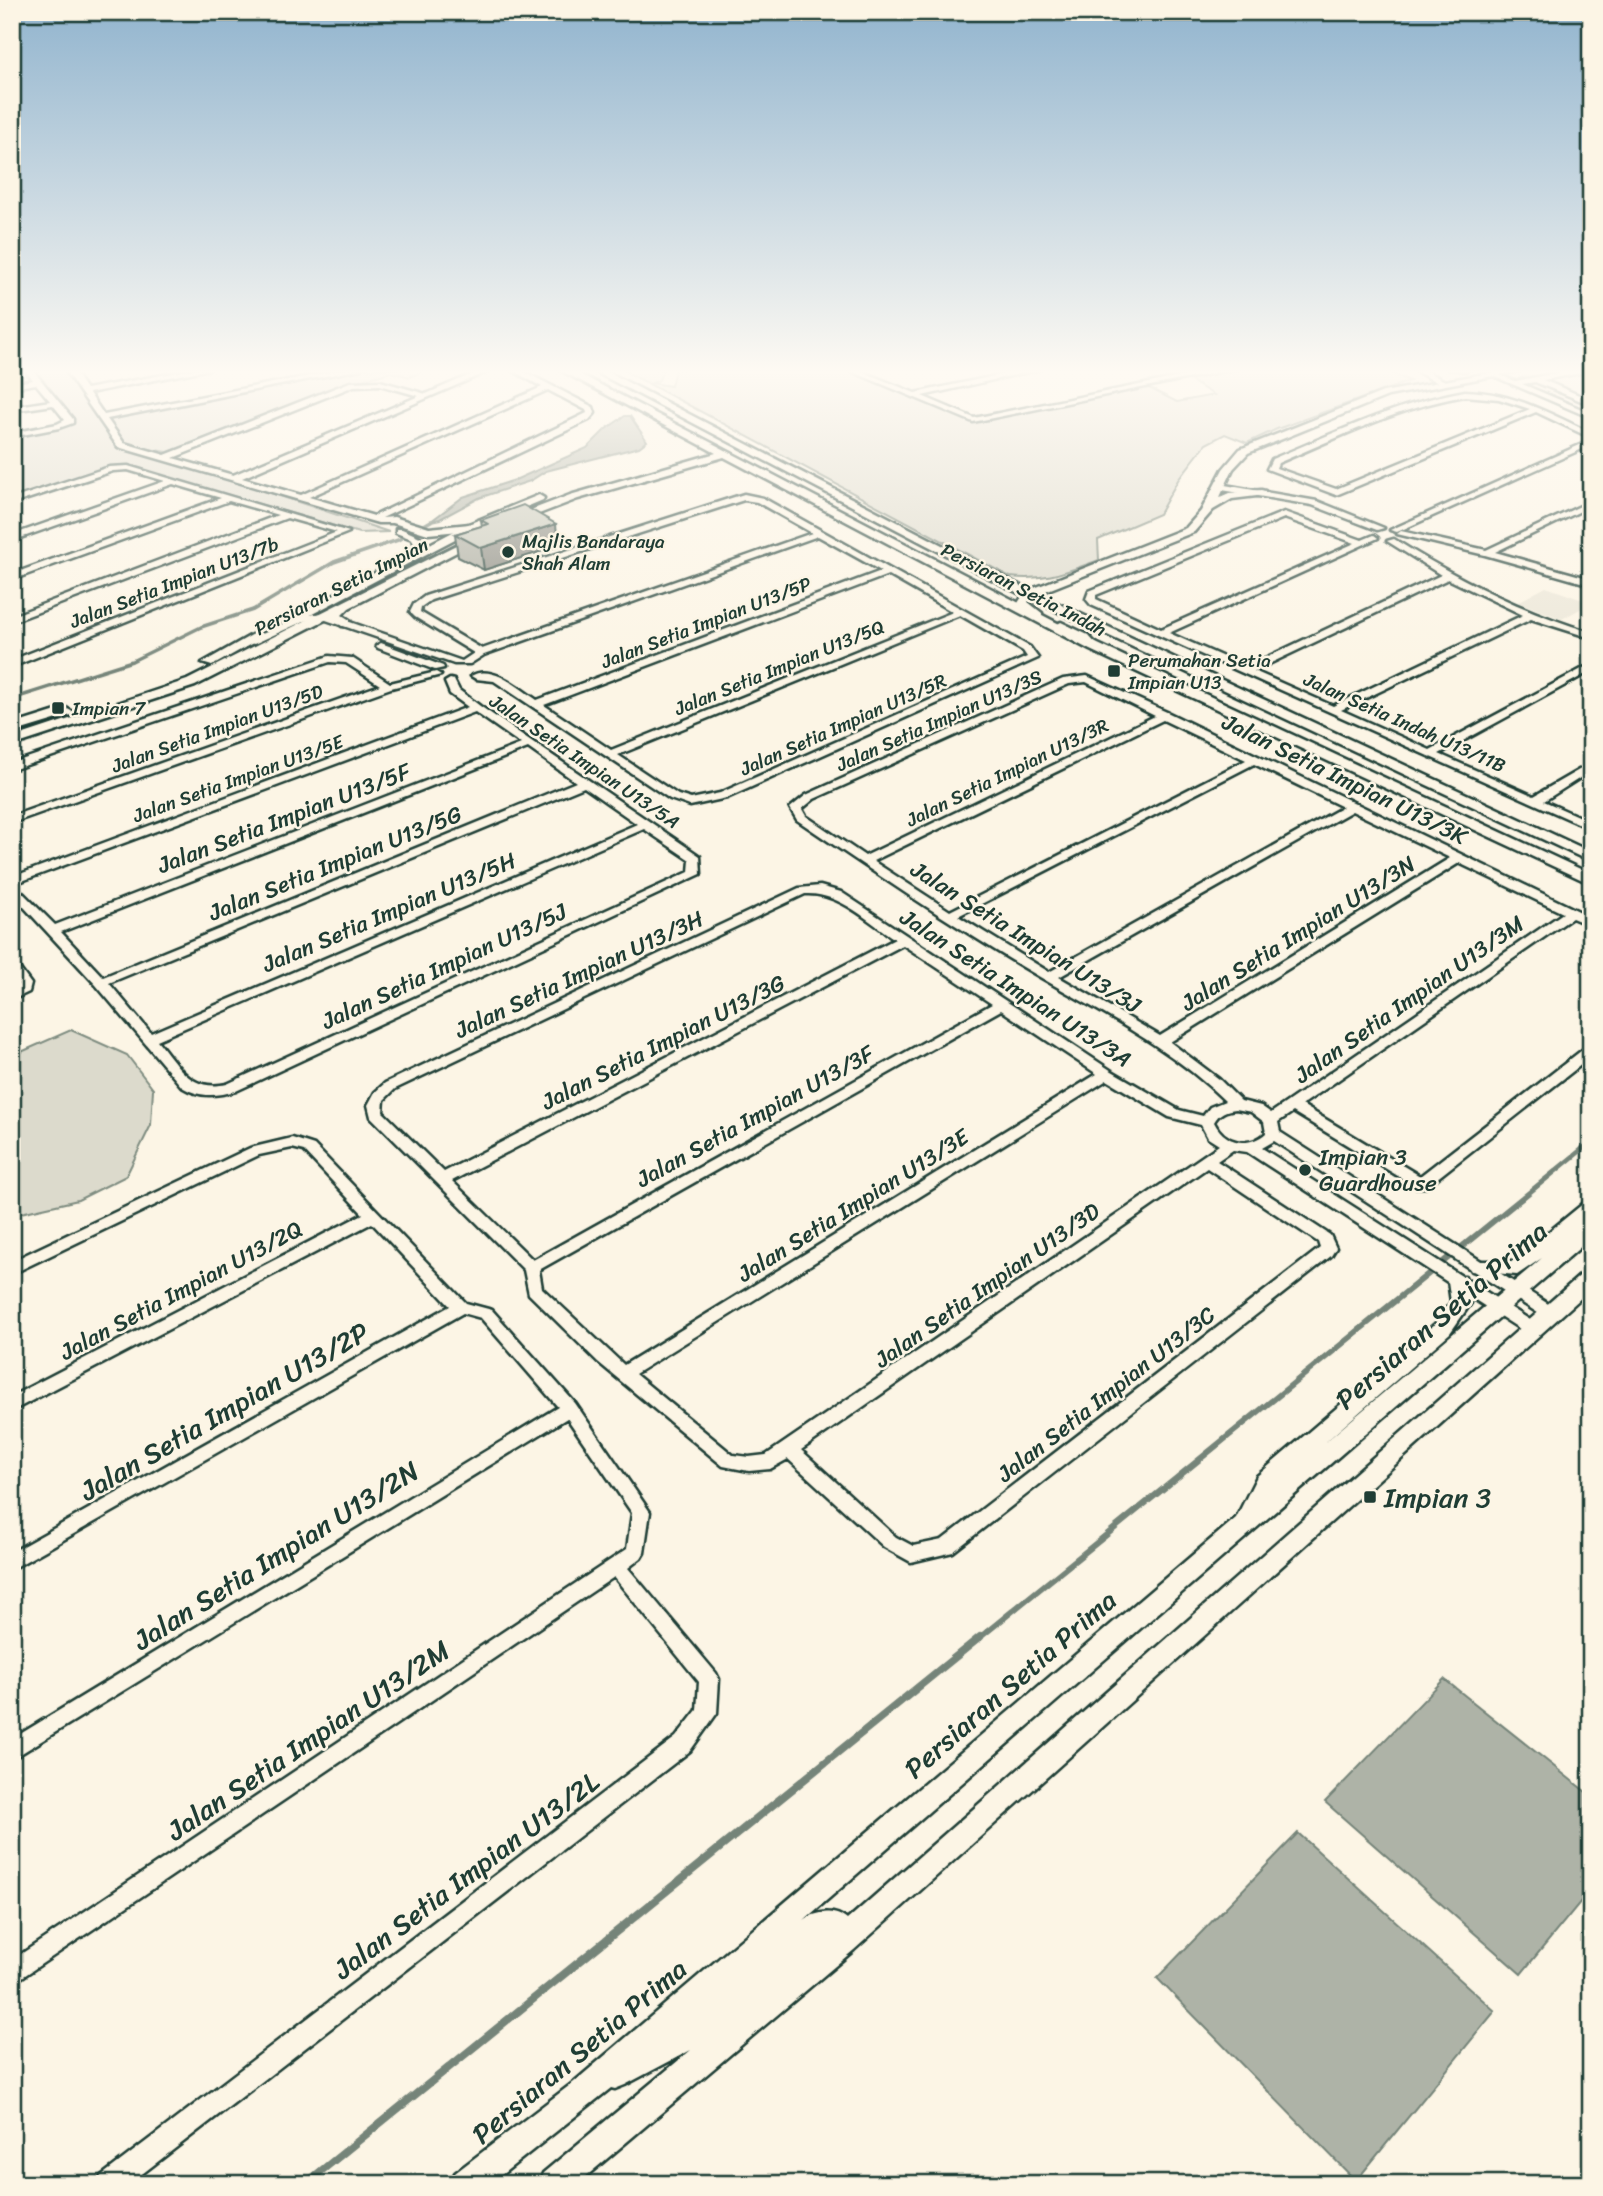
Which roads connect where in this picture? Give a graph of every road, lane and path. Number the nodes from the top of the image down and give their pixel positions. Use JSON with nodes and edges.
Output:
{"nodes":[{"id":1,"x":106,"y":471,"type":"edge"},
{"id":2,"x":135,"y":471,"type":"edge"},
{"id":3,"x":214,"y":471,"type":"edge"},
{"id":4,"x":249,"y":471,"type":"edge"},
{"id":5,"x":360,"y":471,"type":"edge"},
{"id":6,"x":477,"y":471,"type":"edge"},
{"id":7,"x":643,"y":471,"type":"edge"},
{"id":8,"x":654,"y":471,"type":"edge"},
{"id":9,"x":755,"y":471,"type":"edge"},
{"id":10,"x":789,"y":471,"type":"edge"},
{"id":11,"x":1227,"y":471,"type":"edge"},
{"id":12,"x":1230,"y":471,"type":"edge"},
{"id":13,"x":1276,"y":471,"type":"edge"},
{"id":14,"x":1383,"y":471,"type":"edge"},
{"id":15,"x":1527,"y":471,"type":"edge"},
{"id":16,"x":234,"y":478,"type":"junction"},
{"id":17,"x":171,"y":482,"type":"junction"},
{"id":18,"x":1219,"y":487,"type":"junction"},
{"id":19,"x":1266,"y":494,"type":"junction"},
{"id":20,"x":303,"y":497,"type":"junction"},
{"id":21,"x":226,"y":499,"type":"junction"},
{"id":22,"x":12,"y":502,"type":"edge"},
{"id":23,"x":1591,"y":503,"type":"edge"},
{"id":24,"x":1208,"y":508,"type":"junction"},
{"id":25,"x":284,"y":516,"type":"junction"},
{"id":26,"x":378,"y":520,"type":"junction"},
{"id":27,"x":470,"y":527,"type":"junction"},
{"id":28,"x":1380,"y":528,"type":"junction"},
{"id":29,"x":1397,"y":532,"type":"junction"},
{"id":30,"x":819,"y":533,"type":"junction"},
{"id":31,"x":1371,"y":535,"type":"junction"},
{"id":32,"x":12,"y":538,"type":"edge"},
{"id":33,"x":1391,"y":541,"type":"junction"},
{"id":34,"x":1362,"y":543,"type":"junction"},
{"id":35,"x":1487,"y":553,"type":"junction"},
{"id":36,"x":412,"y":556,"type":"junction"},
{"id":37,"x":887,"y":572,"type":"junction"},
{"id":38,"x":1447,"y":576,"type":"junction"},
{"id":39,"x":12,"y":577,"type":"edge"},
{"id":40,"x":1588,"y":579,"type":"edge"},
{"id":41,"x":1001,"y":580,"type":"junction"},
{"id":42,"x":1064,"y":581,"type":"junction"},
{"id":43,"x":1028,"y":594,"type":"junction"},
{"id":44,"x":345,"y":605,"type":"junction"},
{"id":45,"x":1060,"y":610,"type":"junction"},
{"id":46,"x":960,"y":612,"type":"junction"},
{"id":47,"x":324,"y":616,"type":"junction"},
{"id":48,"x":1528,"y":616,"type":"junction"},
{"id":49,"x":12,"y":620,"type":"edge"},
{"id":50,"x":345,"y":623,"type":"junction"},
{"id":51,"x":298,"y":629,"type":"junction"},
{"id":52,"x":1161,"y":634,"type":"junction"},
{"id":53,"x":1591,"y":635,"type":"edge"},
{"id":54,"x":381,"y":636,"type":"junction"},
{"id":55,"x":371,"y":642,"type":"junction"},
{"id":56,"x":1094,"y":647,"type":"junction"},
{"id":57,"x":481,"y":653,"type":"junction"},
{"id":58,"x":224,"y":655,"type":"junction"},
{"id":59,"x":462,"y":662,"type":"junction"},
{"id":60,"x":12,"y":664,"type":"edge"},
{"id":61,"x":1591,"y":667,"type":"edge"},
{"id":62,"x":1246,"y":671,"type":"junction"},
{"id":63,"x":437,"y":672,"type":"junction"},
{"id":64,"x":476,"y":676,"type":"junction"},
{"id":65,"x":450,"y":682,"type":"junction"},
{"id":66,"x":1101,"y":684,"type":"joint"},
{"id":67,"x":388,"y":686,"type":"junction"},
{"id":68,"x":130,"y":704,"type":"junction"},
{"id":69,"x":537,"y":704,"type":"junction"},
{"id":70,"x":476,"y":708,"type":"junction"},
{"id":71,"x":1335,"y":709,"type":"junction"},
{"id":72,"x":1165,"y":715,"type":"junction"},
{"id":73,"x":26,"y":725,"type":"junction"},
{"id":74,"x":12,"y":729,"type":"edge"},
{"id":75,"x":12,"y":742,"type":"edge"},
{"id":76,"x":529,"y":744,"type":"junction"},
{"id":77,"x":1432,"y":753,"type":"junction"},
{"id":78,"x":611,"y":754,"type":"junction"},
{"id":79,"x":1255,"y":759,"type":"junction"},
{"id":80,"x":1591,"y":766,"type":"edge"},
{"id":81,"x":12,"y":767,"type":"edge"},
{"id":82,"x":586,"y":782,"type":"junction"},
{"id":83,"x":1535,"y":801,"type":"junction"},
{"id":84,"x":1352,"y":806,"type":"junction"},
{"id":85,"x":796,"y":808,"type":"joint"},
{"id":86,"x":12,"y":820,"type":"edge"},
{"id":87,"x":646,"y":824,"type":"junction"},
{"id":88,"x":1591,"y":826,"type":"edge"},
{"id":89,"x":1459,"y":858,"type":"junction"},
{"id":90,"x":1591,"y":858,"type":"edge"},
{"id":91,"x":864,"y":861,"type":"junction"},
{"id":92,"x":697,"y":869,"type":"joint"},
{"id":93,"x":1591,"y":880,"type":"edge"},
{"id":94,"x":12,"y":884,"type":"edge"},
{"id":95,"x":803,"y":891,"type":"joint"},
{"id":96,"x":1571,"y":912,"type":"junction"},
{"id":97,"x":948,"y":917,"type":"junction"},
{"id":98,"x":1591,"y":922,"type":"edge"},
{"id":99,"x":54,"y":930,"type":"junction"},
{"id":100,"x":903,"y":940,"type":"junction"},
{"id":101,"x":12,"y":968,"type":"edge"},
{"id":102,"x":1049,"y":977,"type":"junction"},
{"id":103,"x":101,"y":982,"type":"junction"},
{"id":104,"x":12,"y":996,"type":"edge"},
{"id":105,"x":1000,"y":1004,"type":"junction"},
{"id":106,"x":148,"y":1039,"type":"junction"},
{"id":107,"x":1158,"y":1043,"type":"junction"},
{"id":108,"x":1591,"y":1050,"type":"edge"},
{"id":109,"x":1107,"y":1074,"type":"junction"},
{"id":110,"x":1236,"y":1104,"type":"junction"},
{"id":111,"x":1292,"y":1105,"type":"junction"},
{"id":112,"x":1207,"y":1122,"type":"junction"},
{"id":113,"x":1272,"y":1127,"type":"junction"},
{"id":114,"x":1230,"y":1145,"type":"junction"},
{"id":115,"x":1251,"y":1148,"type":"junction"},
{"id":116,"x":1206,"y":1161,"type":"junction"},
{"id":117,"x":442,"y":1180,"type":"junction"},
{"id":118,"x":1591,"y":1208,"type":"edge"},
{"id":119,"x":372,"y":1216,"type":"junction"},
{"id":120,"x":1591,"y":1227,"type":"edge"},
{"id":121,"x":1478,"y":1266,"type":"junction"},
{"id":122,"x":12,"y":1268,"type":"edge"},
{"id":123,"x":531,"y":1268,"type":"junction"},
{"id":124,"x":1591,"y":1277,"type":"edge"},
{"id":125,"x":1458,"y":1281,"type":"junction"},
{"id":126,"x":1508,"y":1300,"type":"junction"},
{"id":127,"x":461,"y":1307,"type":"junction"},
{"id":128,"x":1541,"y":1321,"type":"junction"},
{"id":129,"x":624,"y":1374,"type":"junction"},
{"id":130,"x":12,"y":1404,"type":"edge"},
{"id":131,"x":569,"y":1408,"type":"junction"},
{"id":132,"x":789,"y":1449,"type":"junction"},
{"id":133,"x":1242,"y":1526,"type":"junction"},
{"id":134,"x":12,"y":1561,"type":"edge"},
{"id":135,"x":616,"y":1567,"type":"junction"},
{"id":136,"x":12,"y":1750,"type":"edge"},
{"id":137,"x":844,"y":1940,"type":"junction"},
{"id":138,"x":12,"y":1973,"type":"edge"},
{"id":139,"x":584,"y":2092,"type":"junction"},
{"id":140,"x":109,"y":2184,"type":"edge"},
{"id":141,"x":466,"y":2184,"type":"edge"},
{"id":142,"x":554,"y":2184,"type":"edge"}],
"edges":[{"from":1,"to":22,"type":"street"},
{"from":2,"to":17,"type":"street"},
{"from":3,"to":16,"type":"street"},
{"from":4,"to":16,"type":"street"},
{"from":5,"to":20,"type":"street"},
{"from":6,"to":26,"type":"street"},
{"from":7,"to":27,"type":"street","name":"Persiaran Setia Impian"},
{"from":8,"to":44,"type":"street","name":"Persiaran Setia Impian"},
{"from":9,"to":56,"type":"street","name":"Persiaran Setia Indah"},
{"from":10,"to":41,"type":"street","name":"Persiaran Setia Indah"},
{"from":11,"to":18,"type":"street"},
{"from":12,"to":19,"type":"street"},
{"from":13,"to":14,"type":"street"},
{"from":15,"to":29,"type":"street"},
{"from":16,"to":20,"type":"street"},
{"from":17,"to":21,"type":"street"},
{"from":17,"to":32,"type":"street"},
{"from":18,"to":19,"type":"street"},
{"from":18,"to":24,"type":"street"},
{"from":19,"to":24,"type":"street"},
{"from":19,"to":28,"type":"street"},
{"from":19,"to":31,"type":"street"},
{"from":20,"to":26,"type":"street"},
{"from":21,"to":25,"type":"street"},
{"from":21,"to":39,"type":"street"},
{"from":23,"to":35,"type":"street"},
{"from":24,"to":42,"type":"street"},
{"from":25,"to":49,"type":"street"},
{"from":25,"to":60,"type":"street","name":"Jalan Setia Impian U13/7b"},
{"from":26,"to":27,"type":"street"},
{"from":26,"to":36,"type":"street"},
{"from":27,"to":36,"type":"street","name":"Persiaran Setia Impian"},
{"from":28,"to":29,"type":"street"},
{"from":28,"to":31,"type":"street"},
{"from":29,"to":33,"type":"street"},
{"from":29,"to":35,"type":"street"},
{"from":30,"to":37,"type":"street"},
{"from":30,"to":57,"type":"street","name":"Jalan Setia Impian U13/5D"},
{"from":30,"to":57,"type":"street"},
{"from":31,"to":33,"type":"street"},
{"from":31,"to":34,"type":"street"},
{"from":33,"to":38,"type":"street"},
{"from":34,"to":52,"type":"street"},
{"from":34,"to":52,"type":"street","name":"Jalan Setia Indah U13/11B"},
{"from":35,"to":40,"type":"street"},
{"from":36,"to":58,"type":"street","name":"Persiaran Setia Impian"},
{"from":37,"to":46,"type":"street"},
{"from":37,"to":69,"type":"street","name":"Jalan Setia Impian U13/5P"},
{"from":38,"to":48,"type":"street"},
{"from":38,"to":62,"type":"street"},
{"from":41,"to":42,"type":"street"},
{"from":41,"to":43,"type":"street","name":"Persiaran Setia Indah"},
{"from":42,"to":43,"type":"street"},
{"from":42,"to":45,"type":"street"},
{"from":43,"to":45,"type":"street","name":"Persiaran Setia Indah"},
{"from":43,"to":56,"type":"street"},
{"from":44,"to":47,"type":"street","name":"Persiaran Setia Impian"},
{"from":44,"to":50,"type":"street"},
{"from":45,"to":90,"type":"street","name":"Persiaran Setia Indah"},
{"from":46,"to":78,"type":"street","name":"Jalan Setia Impian U13/5Q"},
{"from":46,"to":78,"type":"street","name":"Jalan Setia Impian U13/5R"},
{"from":47,"to":50,"type":"street"},
{"from":47,"to":51,"type":"street","name":"Persiaran Setia Impian"},
{"from":47,"to":58,"type":"street"},
{"from":48,"to":53,"type":"street"},
{"from":48,"to":71,"type":"street"},
{"from":50,"to":54,"type":"street"},
{"from":51,"to":55,"type":"street","name":"Jalan Setia Impian U13/5A"},
{"from":51,"to":68,"type":"street","name":"Persiaran Setia Impian"},
{"from":52,"to":62,"type":"street","name":"Jalan Setia Indah U13/11B"},
{"from":54,"to":55,"type":"street"},
{"from":54,"to":59,"type":"street"},
{"from":55,"to":63,"type":"street","name":"Jalan Setia Impian U13/5A"},
{"from":56,"to":93,"type":"street","name":"Persiaran Setia Indah"},
{"from":57,"to":59,"type":"street","name":"Jalan Setia Impian U13/5D"},
{"from":58,"to":73,"type":"street","name":"Persiaran Setia Impian"},
{"from":59,"to":63,"type":"street","name":"Jalan Setia Impian U13/5D"},
{"from":59,"to":64,"type":"street"},
{"from":61,"to":77,"type":"street"},
{"from":62,"to":71,"type":"street","name":"Jalan Setia Indah U13/11B"},
{"from":63,"to":65,"type":"street","name":"Jalan Setia Impian U13/5A"},
{"from":63,"to":67,"type":"street","name":"Jalan Setia Impian U13/5D"},
{"from":64,"to":65,"type":"street"},
{"from":64,"to":69,"type":"street"},
{"from":65,"to":70,"type":"street","name":"Jalan Setia Impian U13/5A"},
{"from":66,"to":72,"type":"street","name":"Jalan Setia Impian U13/3K"},
{"from":66,"to":85,"type":"street","name":"Jalan Setia Impian U13/3S"},
{"from":67,"to":81,"type":"street"},
{"from":67,"to":86,"type":"street","name":"Jalan Setia Impian U13/5D"},
{"from":68,"to":73,"type":"street"},
{"from":68,"to":75,"type":"street","name":"Persiaran Setia Impian"},
{"from":69,"to":78,"type":"street"},
{"from":70,"to":76,"type":"street","name":"Jalan Setia Impian U13/5A"},
{"from":70,"to":94,"type":"street","name":"Jalan Setia Impian U13/5E"},
{"from":71,"to":77,"type":"street","name":"Jalan Setia Indah U13/11B"},
{"from":72,"to":79,"type":"street","name":"Jalan Setia Impian U13/3K"},
{"from":72,"to":91,"type":"street","name":"Jalan Setia Impian U13/3R"},
{"from":73,"to":74,"type":"street","name":"Persiaran Setia Impian"},
{"from":76,"to":82,"type":"street","name":"Jalan Setia Impian U13/5A"},
{"from":76,"to":99,"type":"street","name":"Jalan Setia Impian U13/5F"},
{"from":77,"to":83,"type":"street","name":"Jalan Setia Indah U13/11B"},
{"from":79,"to":84,"type":"street","name":"Jalan Setia Impian U13/3K"},
{"from":79,"to":97,"type":"street"},
{"from":80,"to":83,"type":"street"},
{"from":82,"to":87,"type":"street","name":"Jalan Setia Impian U13/5A"},
{"from":82,"to":103,"type":"street","name":"Jalan Setia Impian U13/5G"},
{"from":83,"to":88,"type":"street","name":"Jalan Setia Indah U13/11B"},
{"from":84,"to":89,"type":"street","name":"Jalan Setia Impian U13/3K"},
{"from":84,"to":102,"type":"street"},
{"from":85,"to":91,"type":"street","name":"Jalan Setia Impian U13/3J"},
{"from":87,"to":92,"type":"street","name":"Jalan Setia Impian U13/5A"},
{"from":87,"to":106,"type":"street","name":"Jalan Setia Impian U13/5H"},
{"from":89,"to":96,"type":"street","name":"Jalan Setia Impian U13/3K"},
{"from":89,"to":107,"type":"street","name":"Jalan Setia Impian U13/3N"},
{"from":91,"to":97,"type":"street","name":"Jalan Setia Impian U13/3J"},
{"from":92,"to":106,"type":"street","name":"Jalan Setia Impian U13/5J"},
{"from":94,"to":99,"type":"street"},
{"from":95,"to":100,"type":"street","name":"Jalan Setia Impian U13/3A"},
{"from":95,"to":117,"type":"street","name":"Jalan Setia Impian U13/3H"},
{"from":96,"to":98,"type":"street","name":"Jalan Setia Impian U13/3K"},
{"from":96,"to":111,"type":"street","name":"Jalan Setia Impian U13/3M"},
{"from":97,"to":102,"type":"street","name":"Jalan Setia Impian U13/3J"},
{"from":99,"to":103,"type":"street"},
{"from":100,"to":105,"type":"street","name":"Jalan Setia Impian U13/3A"},
{"from":100,"to":117,"type":"street","name":"Jalan Setia Impian U13/3G"},
{"from":101,"to":104,"type":"street"},
{"from":102,"to":107,"type":"street","name":"Jalan Setia Impian U13/3J"},
{"from":103,"to":106,"type":"street"},
{"from":105,"to":109,"type":"street","name":"Jalan Setia Impian U13/3A"},
{"from":105,"to":123,"type":"street","name":"Jalan Setia Impian U13/3F"},
{"from":107,"to":110,"type":"street","name":"Jalan Setia Impian U13/3J"},
{"from":108,"to":111,"type":"street"},
{"from":109,"to":112,"type":"street","name":"Jalan Setia Impian U13/3A"},
{"from":109,"to":129,"type":"street","name":"Jalan Setia Impian U13/3E"},
{"from":110,"to":112,"type":"street"},
{"from":110,"to":113,"type":"street"},
{"from":111,"to":113,"type":"street","name":"Jalan Setia Impian U13/3M"},
{"from":112,"to":114,"type":"street"},
{"from":113,"to":115,"type":"street"},
{"from":113,"to":121,"type":"street"},
{"from":114,"to":115,"type":"street"},
{"from":114,"to":116,"type":"street","name":"Jalan Setia Impian U13/3D"},
{"from":115,"to":125,"type":"street"},
{"from":116,"to":132,"type":"street","name":"Jalan Setia Impian U13/3D"},
{"from":116,"to":132,"type":"street","name":"Jalan Setia Impian U13/3C"},
{"from":117,"to":123,"type":"street"},
{"from":118,"to":121,"type":"street"},
{"from":119,"to":122,"type":"street"},
{"from":119,"to":127,"type":"street"},
{"from":119,"to":130,"type":"street","name":"Jalan Setia Impian U13/2Q"},
{"from":120,"to":126,"type":"street","name":"Persiaran Setia Prima"},
{"from":121,"to":126,"type":"street"},
{"from":123,"to":129,"type":"street"},
{"from":124,"to":128,"type":"street"},
{"from":125,"to":126,"type":"street"},
{"from":125,"to":133,"type":"street"},
{"from":126,"to":128,"type":"street"},
{"from":126,"to":128,"type":"street"},
{"from":126,"to":133,"type":"street","name":"Persiaran Setia Prima"},
{"from":127,"to":131,"type":"street"},
{"from":127,"to":134,"type":"street","name":"Jalan Setia Impian U13/2P"},
{"from":128,"to":137,"type":"street"},
{"from":129,"to":132,"type":"street","name":"Jalan Setia Impian U13/3D"},
{"from":131,"to":135,"type":"street","name":"Jalan Setia Impian U13/2M"},
{"from":131,"to":136,"type":"street","name":"Jalan Setia Impian U13/2N"},
{"from":133,"to":139,"type":"street","name":"Persiaran Setia Prima"},
{"from":135,"to":138,"type":"street","name":"Jalan Setia Impian U13/2M"},
{"from":135,"to":140,"type":"street","name":"Jalan Setia Impian U13/2L"},
{"from":137,"to":139,"type":"street"},
{"from":137,"to":142,"type":"street"},
{"from":139,"to":141,"type":"street","name":"Persiaran Setia Prima"}]}
